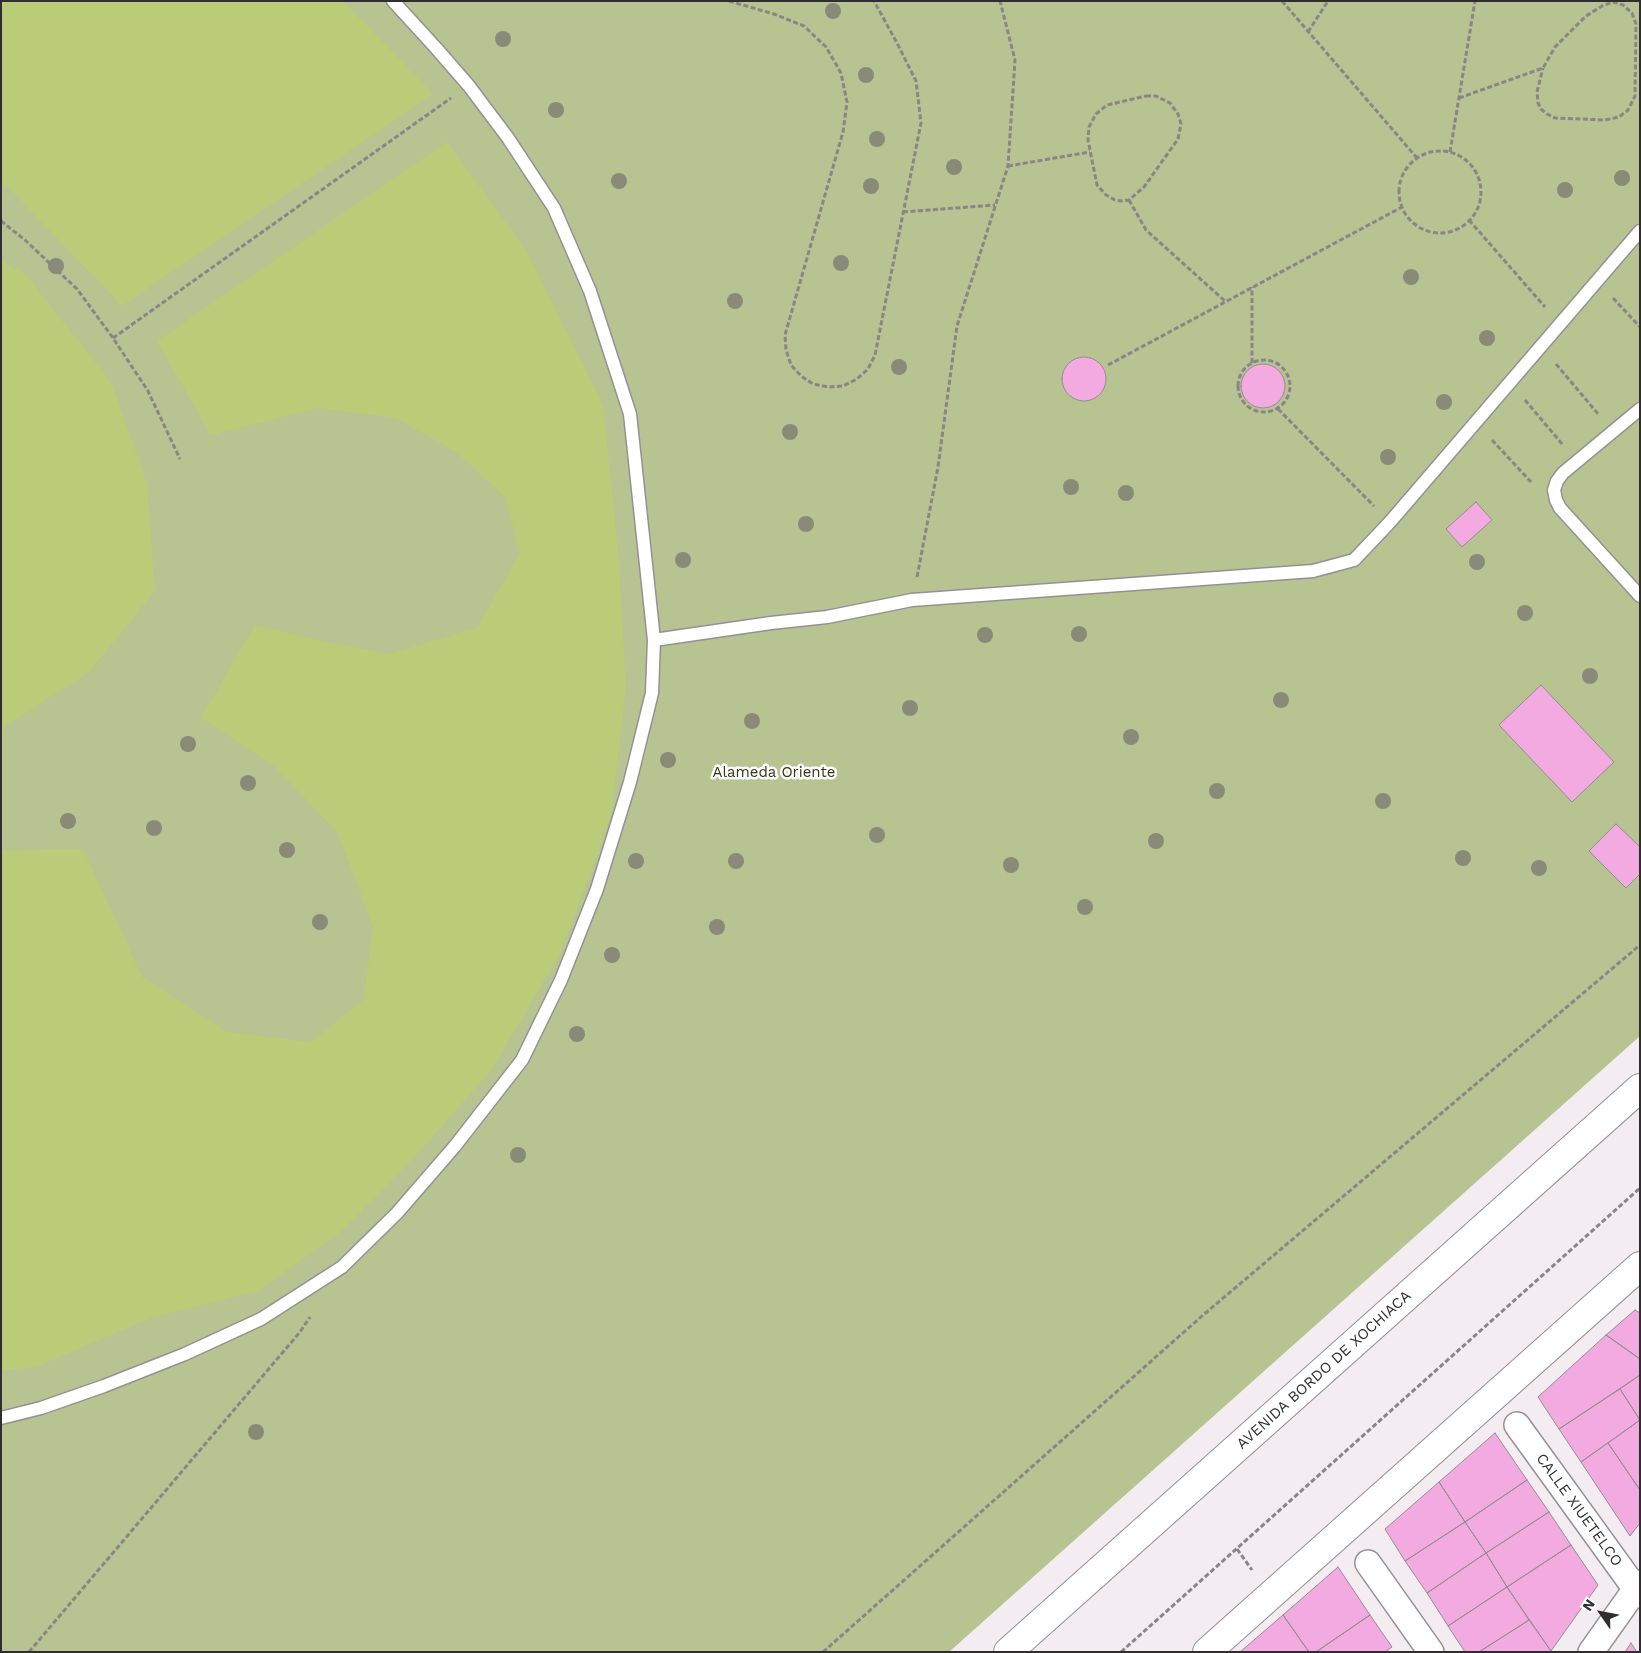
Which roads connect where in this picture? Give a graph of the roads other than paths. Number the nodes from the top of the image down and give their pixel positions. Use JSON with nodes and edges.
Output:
{"nodes":[{"id":1,"x":393,"y":1,"type":"edge"},
{"id":2,"x":1640,"y":231,"type":"edge"},
{"id":3,"x":1640,"y":409,"type":"edge"},
{"id":4,"x":1640,"y":596,"type":"edge"},
{"id":5,"x":654,"y":640,"type":"junction"},
{"id":6,"x":1640,"y":1088,"type":"edge"},
{"id":7,"x":1640,"y":1266,"type":"edge"},
{"id":8,"x":1,"y":1418,"type":"edge"},
{"id":9,"x":1518,"y":1425,"type":"dead end"},
{"id":10,"x":1368,"y":1563,"type":"dead end"},
{"id":11,"x":1638,"y":1589,"type":"edge"},
{"id":12,"x":1008,"y":1652,"type":"edge"},
{"id":13,"x":1207,"y":1652,"type":"edge"},
{"id":14,"x":1431,"y":1652,"type":"edge"},
{"id":15,"x":1592,"y":1652,"type":"edge"}],
"edges":[{"from":1,"to":5,"type":"lane"},
{"from":2,"to":5,"type":"lane"},
{"from":3,"to":4,"type":"lane"},
{"from":5,"to":8,"type":"lane"},
{"from":6,"to":12,"type":"main road","name":"AVENIDA BORDO DE XOCHIACA"},
{"from":7,"to":13,"type":"main road"},
{"from":9,"to":11,"type":"street","name":"CALLE XIUETELCO"},
{"from":10,"to":14,"type":"street"},
{"from":11,"to":15,"type":"street"}]}
